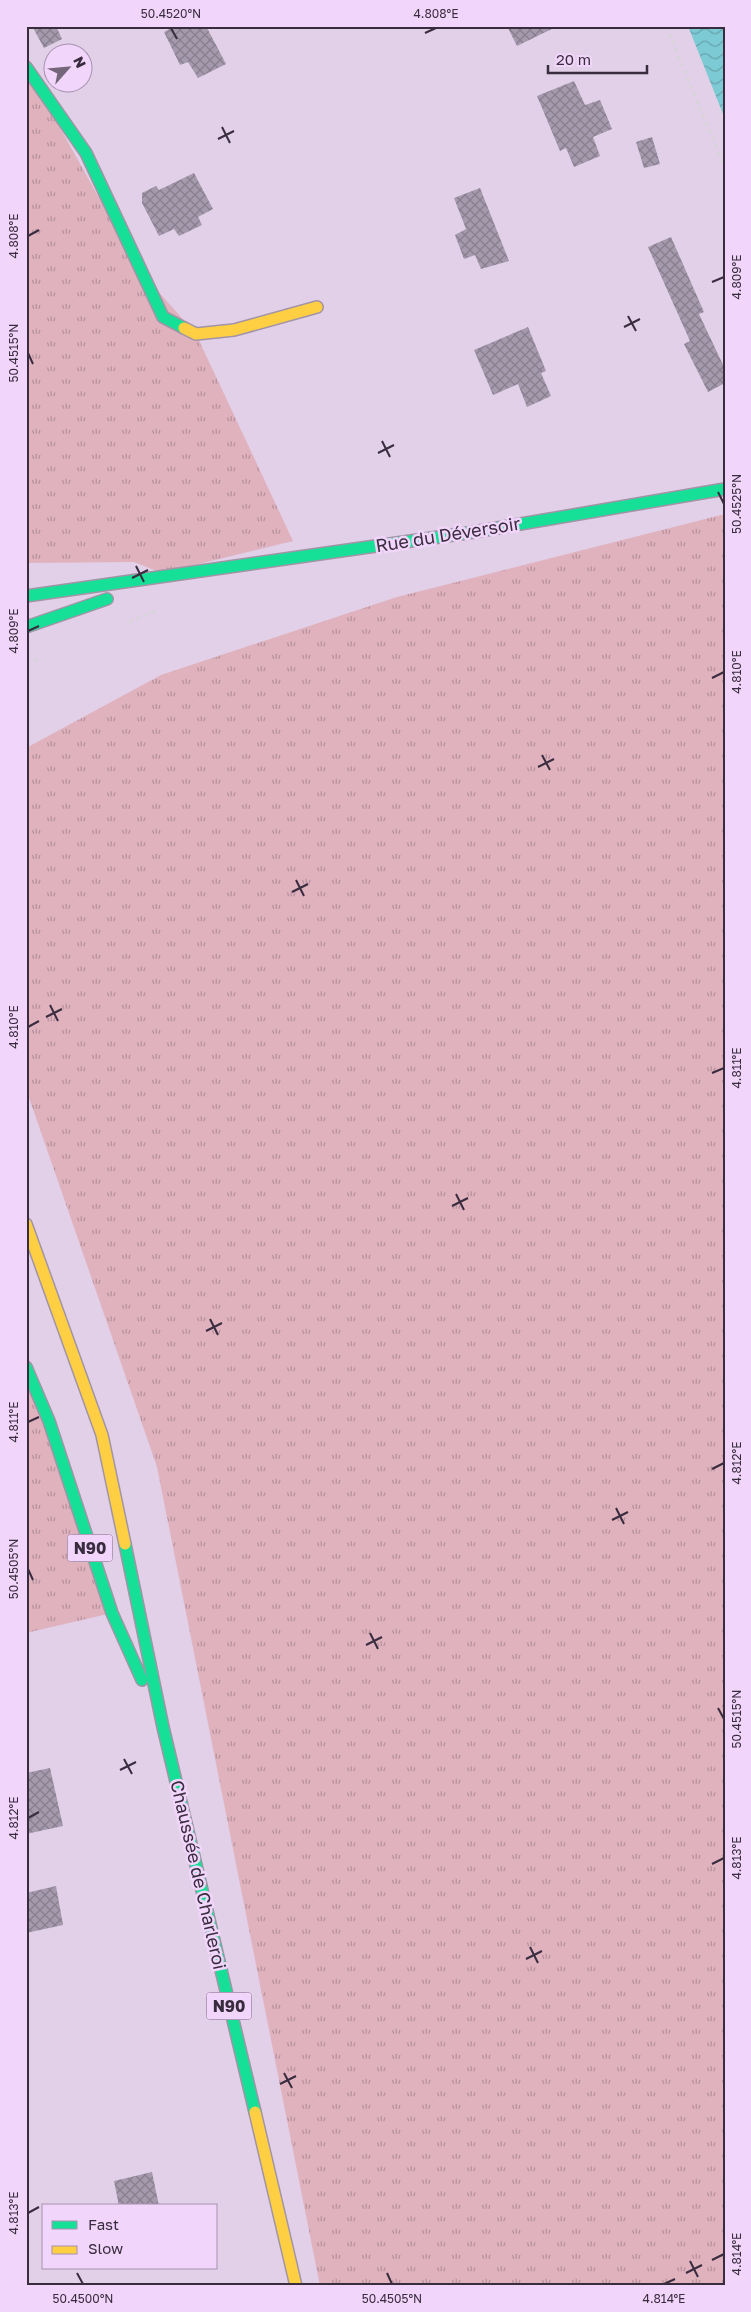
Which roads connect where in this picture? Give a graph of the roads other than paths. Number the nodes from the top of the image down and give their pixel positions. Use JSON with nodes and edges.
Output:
{"nodes":[{"id":1,"x":26,"y":67,"type":"edge"},
{"id":2,"x":317,"y":307,"type":"dead end"},
{"id":3,"x":725,"y":489,"type":"edge"},
{"id":4,"x":171,"y":576,"type":"junction"},
{"id":5,"x":26,"y":596,"type":"edge"},
{"id":6,"x":26,"y":627,"type":"edge"},
{"id":7,"x":26,"y":1224,"type":"edge"},
{"id":8,"x":26,"y":1366,"type":"edge"},
{"id":9,"x":163,"y":1727,"type":"junction"},
{"id":10,"x":296,"y":2286,"type":"edge"}],
"edges":[{"from":1,"to":2,"type":"main road"},
{"from":3,"to":4,"type":"main road","name":"Rue du Déversoir"},
{"from":4,"to":5,"type":"main road","name":"Rue du Déversoir"},
{"from":4,"to":6,"type":"main road","name":"Rue du Déversoir"},
{"from":7,"to":9,"type":"main road","name":"Chaussée de Charleroi","number":"N90"},
{"from":8,"to":9,"type":"main road","name":"Chaussée de Charleroi","number":"N90"},
{"from":9,"to":10,"type":"main road","name":"Chaussée de Charleroi","number":"N90"}]}
